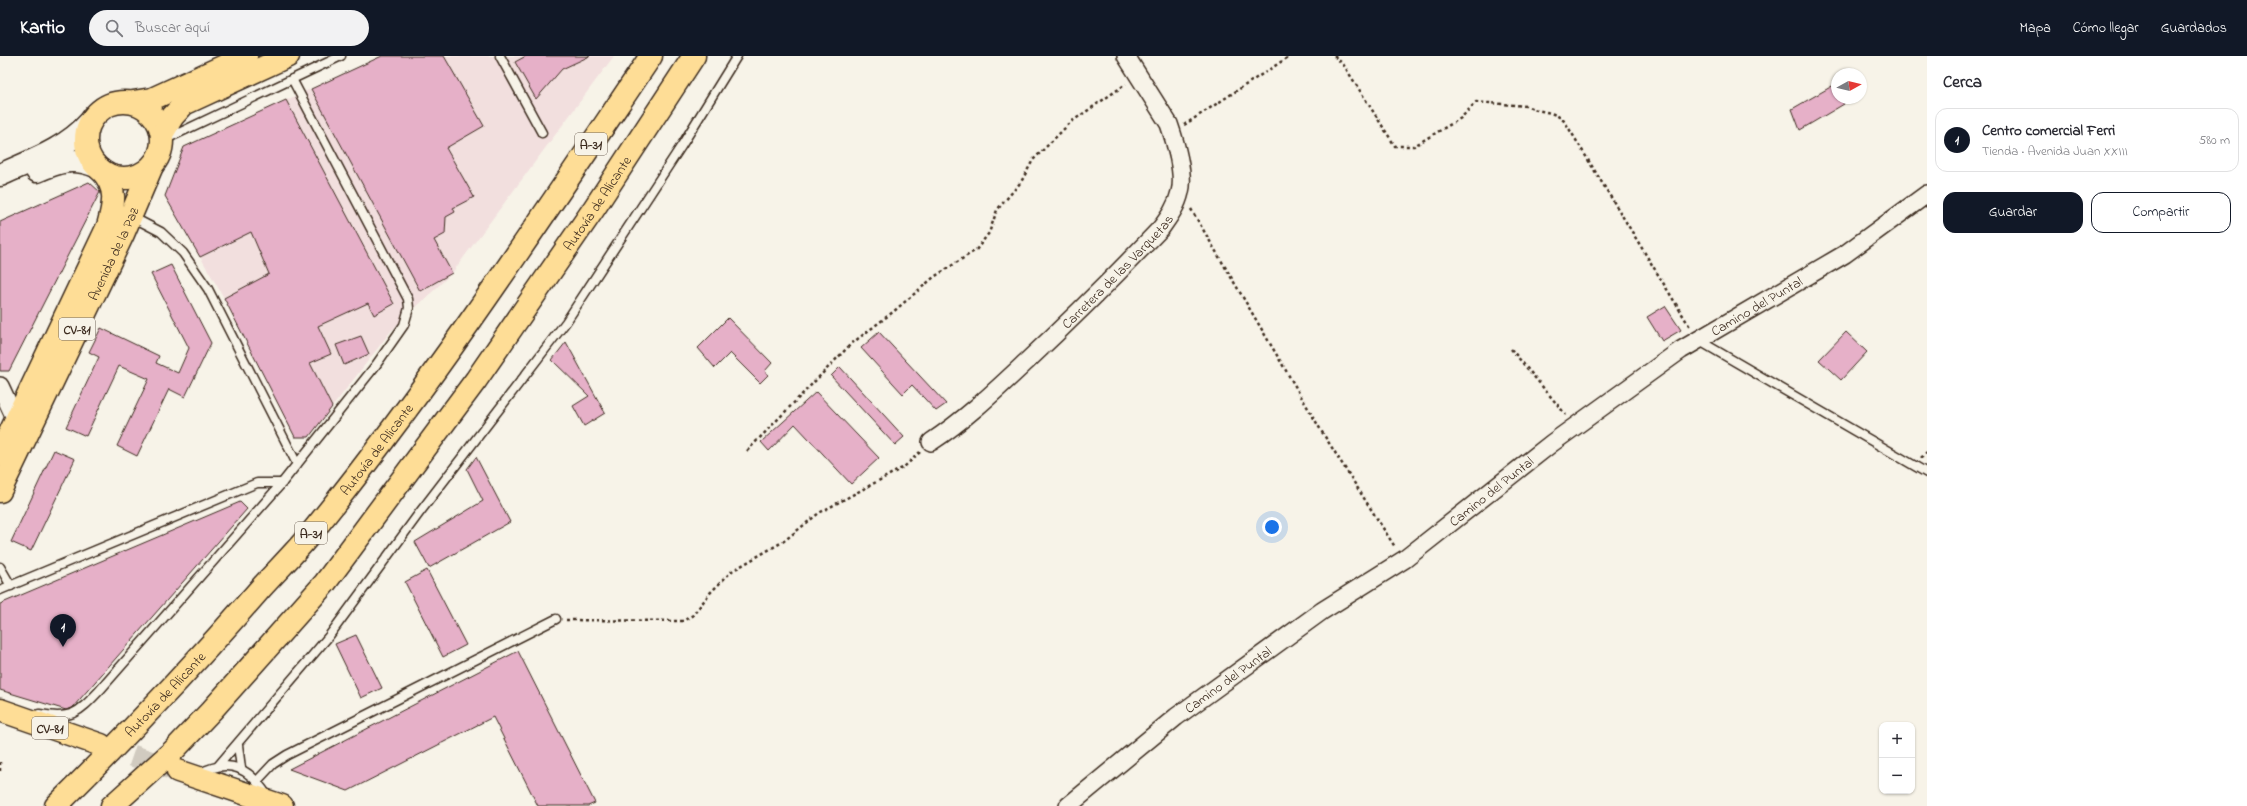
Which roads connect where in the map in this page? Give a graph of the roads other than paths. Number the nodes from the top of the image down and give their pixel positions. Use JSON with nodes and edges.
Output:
{"nodes":[{"id":1,"x":246,"y":56,"type":"edge"},
{"id":2,"x":288,"y":56,"type":"edge"},
{"id":3,"x":341,"y":56,"type":"edge"},
{"id":4,"x":500,"y":56,"type":"edge"},
{"id":5,"x":651,"y":56,"type":"edge"},
{"id":6,"x":694,"y":56,"type":"edge"},
{"id":7,"x":737,"y":56,"type":"edge"},
{"id":8,"x":1126,"y":56,"type":"edge"},
{"id":9,"x":292,"y":79,"type":"junction"},
{"id":10,"x":133,"y":102,"type":"junction"},
{"id":11,"x":89,"y":123,"type":"junction"},
{"id":12,"x":542,"y":133,"type":"dead end"},
{"id":13,"x":162,"y":138,"type":"junction"},
{"id":14,"x":152,"y":166,"type":"junction"},
{"id":15,"x":98,"y":168,"type":"junction"},
{"id":16,"x":0,"y":175,"type":"edge"},
{"id":17,"x":0,"y":188,"type":"edge"},
{"id":18,"x":1927,"y":194,"type":"edge"},
{"id":19,"x":131,"y":216,"type":"junction"},
{"id":20,"x":1698,"y":340,"type":"junction"},
{"id":21,"x":0,"y":386,"type":"edge"},
{"id":22,"x":16,"y":420,"type":"junction"},
{"id":23,"x":931,"y":442,"type":"road end"},
{"id":24,"x":0,"y":454,"type":"edge"},
{"id":25,"x":297,"y":464,"type":"junction"},
{"id":26,"x":1927,"y":473,"type":"edge"},
{"id":27,"x":282,"y":483,"type":"junction"},
{"id":28,"x":0,"y":491,"type":"edge"},
{"id":29,"x":0,"y":567,"type":"edge"},
{"id":30,"x":11,"y":586,"type":"junction"},
{"id":31,"x":0,"y":590,"type":"edge"},
{"id":32,"x":556,"y":619,"type":"road end"},
{"id":33,"x":0,"y":710,"type":"edge"},
{"id":34,"x":10,"y":719,"type":"edge"},
{"id":35,"x":238,"y":745,"type":"junction"},
{"id":36,"x":97,"y":749,"type":"tunnel mouth"},
{"id":37,"x":218,"y":766,"type":"junction"},
{"id":38,"x":241,"y":768,"type":"junction"},
{"id":39,"x":179,"y":769,"type":"junction"},
{"id":40,"x":257,"y":781,"type":"junction"},
{"id":41,"x":269,"y":805,"type":"edge"},
{"id":42,"x":56,"y":806,"type":"edge"},
{"id":43,"x":112,"y":806,"type":"edge"},
{"id":44,"x":129,"y":806,"type":"edge"},
{"id":45,"x":1068,"y":806,"type":"edge"}],
"edges":[{"from":1,"to":10,"type":"main road"},
{"from":2,"to":13,"type":"main road","number":"CV-81"},
{"from":3,"to":9,"type":"lane"},
{"from":4,"to":12,"type":"lane"},
{"from":5,"to":42,"type":"main road","name":"Autovía de Alicante","number":"A-31"},
{"from":6,"to":39,"type":"main road","name":"Autovía de Alicante","number":"A-31"},
{"from":7,"to":35,"type":"lane"},
{"from":8,"to":23,"type":"street","name":"Carretera de las Varquetas"},
{"from":9,"to":13,"type":"lane"},
{"from":9,"to":25,"type":"lane"},
{"from":10,"to":11,"type":"main road"},
{"from":10,"to":13,"type":"main road"},
{"from":11,"to":15,"type":"main road","number":"CV-81"},
{"from":11,"to":16,"type":"street"},
{"from":13,"to":14,"type":"main road","number":"CV-81"},
{"from":14,"to":15,"type":"main road"},
{"from":14,"to":19,"type":"main road","name":"Avenida de la Paz","number":"CV-81"},
{"from":15,"to":17,"type":"street"},
{"from":15,"to":22,"type":"main road","name":"Avenida de la Paz","number":"CV-81"},
{"from":18,"to":20,"type":"street","name":"Camino del Puntal"},
{"from":19,"to":25,"type":"lane"},
{"from":19,"to":28,"type":"main road","name":"Avenida de la Paz","number":"CV-81"},
{"from":20,"to":26,"type":"lane"},
{"from":20,"to":45,"type":"street","name":"Camino del Puntal"},
{"from":21,"to":22,"type":"street"},
{"from":22,"to":24,"type":"main road","name":"Avenida de la Paz","number":"CV-81"},
{"from":25,"to":27,"type":"lane"},
{"from":27,"to":30,"type":"lane"},
{"from":27,"to":34,"type":"lane"},
{"from":29,"to":30,"type":"lane"},
{"from":30,"to":31,"type":"lane"},
{"from":32,"to":40,"type":"lane"},
{"from":33,"to":34,"type":"main road","number":"CV-81"},
{"from":34,"to":36,"type":"main road","number":"CV-81"},
{"from":35,"to":37,"type":"lane"},
{"from":35,"to":38,"type":"lane"},
{"from":37,"to":38,"type":"lane"},
{"from":37,"to":39,"type":"lane"},
{"from":38,"to":40,"type":"lane"},
{"from":39,"to":41,"type":"main road"},
{"from":39,"to":43,"type":"main road","name":"Autovía de Alicante","number":"A-31"},
{"from":39,"to":44,"type":"main road"},
{"from":40,"to":41,"type":"lane"}]}
